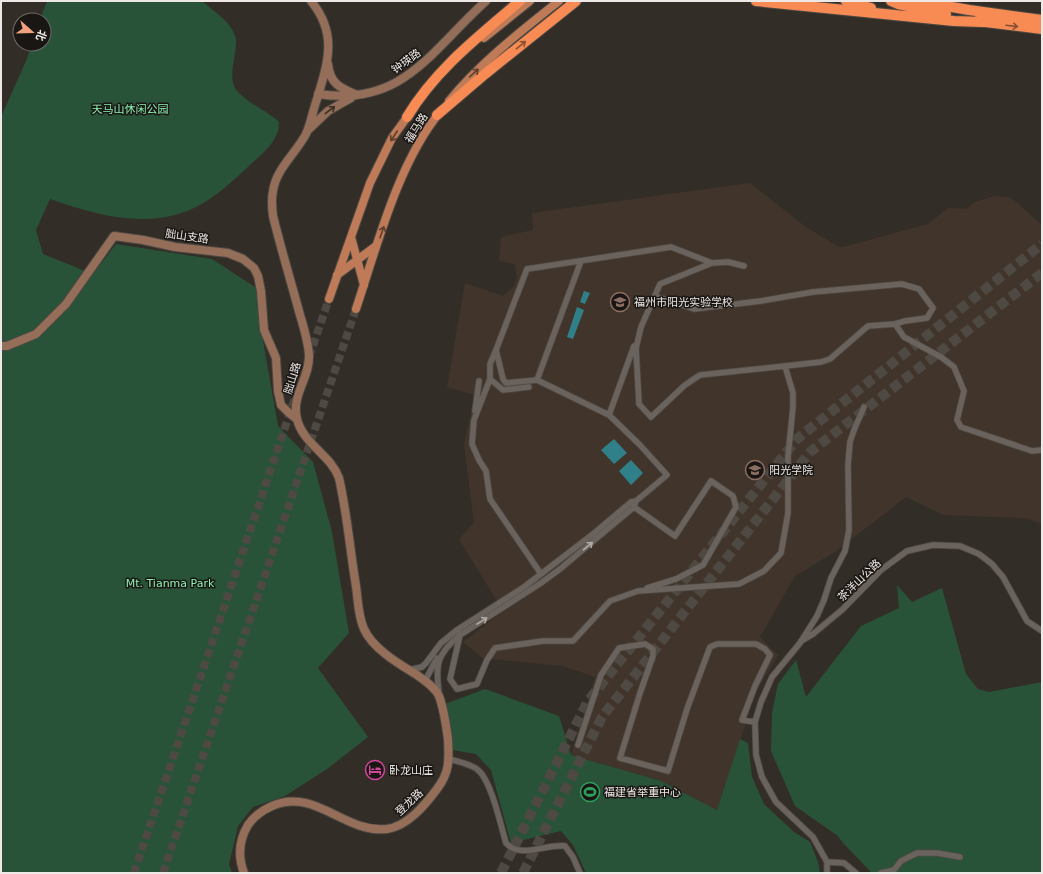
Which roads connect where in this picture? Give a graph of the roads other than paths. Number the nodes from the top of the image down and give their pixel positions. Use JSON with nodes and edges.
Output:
{"nodes":[{"id":1,"x":311,"y":1,"type":"edge"},
{"id":2,"x":486,"y":1,"type":"edge"},
{"id":3,"x":520,"y":1,"type":"edge"},
{"id":4,"x":530,"y":1,"type":"edge"},
{"id":5,"x":559,"y":1,"type":"edge"},
{"id":6,"x":577,"y":1,"type":"edge"},
{"id":7,"x":756,"y":1,"type":"edge"},
{"id":8,"x":846,"y":1,"type":"edge"},
{"id":9,"x":891,"y":1,"type":"edge"},
{"id":10,"x":918,"y":1,"type":"edge"},
{"id":11,"x":936,"y":1,"type":"edge"},
{"id":12,"x":969,"y":10,"type":"junction"},
{"id":13,"x":914,"y":17,"type":"junction"},
{"id":14,"x":1042,"y":20,"type":"edge"},
{"id":15,"x":982,"y":22,"type":"junction"},
{"id":16,"x":1042,"y":29,"type":"edge"},
{"id":17,"x":327,"y":57,"type":"junction"},
{"id":18,"x":318,"y":94,"type":"junction"},
{"id":19,"x":358,"y":95,"type":"junction"},
{"id":20,"x":437,"y":115,"type":"junction"},
{"id":21,"x":407,"y":117,"type":"junction"},
{"id":22,"x":306,"y":132,"type":"junction"},
{"id":23,"x":350,"y":237,"type":"junction"},
{"id":24,"x":377,"y":246,"type":"junction"},
{"id":25,"x":357,"y":261,"type":"junction"},
{"id":26,"x":581,"y":261,"type":"junction"},
{"id":27,"x":712,"y":263,"type":"junction"},
{"id":28,"x":744,"y":266,"type":"dead end"},
{"id":29,"x":337,"y":275,"type":"junction"},
{"id":30,"x":364,"y":285,"type":"junction"},
{"id":31,"x":655,"y":296,"type":"junction"},
{"id":32,"x":329,"y":299,"type":"tunnel mouth"},
{"id":33,"x":356,"y":308,"type":"tunnel mouth"},
{"id":34,"x":895,"y":324,"type":"junction"},
{"id":35,"x":640,"y":327,"type":"junction"},
{"id":36,"x":1,"y":346,"type":"edge"},
{"id":37,"x":496,"y":350,"type":"junction"},
{"id":38,"x":785,"y":366,"type":"junction"},
{"id":39,"x":490,"y":379,"type":"junction"},
{"id":40,"x":537,"y":380,"type":"junction"},
{"id":41,"x":479,"y":381,"type":"dead end"},
{"id":42,"x":529,"y":387,"type":"dead end"},
{"id":43,"x":864,"y":407,"type":"dead end"},
{"id":44,"x":609,"y":415,"type":"junction"},
{"id":45,"x":297,"y":419,"type":"junction"},
{"id":46,"x":474,"y":420,"type":"junction"},
{"id":47,"x":1042,"y":450,"type":"edge"},
{"id":48,"x":635,"y":504,"type":"junction"},
{"id":49,"x":559,"y":561,"type":"junction"},
{"id":50,"x":565,"y":566,"type":"junction"},
{"id":51,"x":541,"y":574,"type":"junction"},
{"id":52,"x":638,"y":591,"type":"junction"},
{"id":53,"x":512,"y":598,"type":"junction"},
{"id":54,"x":1042,"y":631,"type":"edge"},
{"id":55,"x":458,"y":632,"type":"junction"},
{"id":56,"x":800,"y":643,"type":"junction"},
{"id":57,"x":437,"y":656,"type":"junction"},
{"id":58,"x":409,"y":670,"type":"junction"},
{"id":59,"x":425,"y":681,"type":"junction"},
{"id":60,"x":439,"y":695,"type":"junction"},
{"id":61,"x":755,"y":722,"type":"junction"},
{"id":62,"x":578,"y":745,"type":"dead end"},
{"id":63,"x":450,"y":759,"type":"junction"},
{"id":64,"x":960,"y":857,"type":"dead end"},
{"id":65,"x":827,"y":862,"type":"junction"},
{"id":66,"x":244,"y":873,"type":"edge"},
{"id":67,"x":580,"y":873,"type":"edge"},
{"id":68,"x":827,"y":873,"type":"edge"},
{"id":69,"x":856,"y":873,"type":"edge"},
{"id":70,"x":881,"y":873,"type":"edge"}],
"edges":[{"from":1,"to":17,"type":"street"},
{"from":2,"to":19,"type":"street","name":"钟瑛路"},
{"from":3,"to":21,"type":"highway"},
{"from":4,"to":21,"type":"main road","name":"福马路"},
{"from":20,"to":5,"type":"main road","name":"福马路","one_way":true},
{"from":20,"to":6,"type":"highway","one_way":true},
{"from":7,"to":13,"type":"highway"},
{"from":8,"to":13,"type":"highway"},
{"from":9,"to":15,"type":"highway"},
{"from":10,"to":12,"type":"highway"},
{"from":11,"to":12,"type":"highway"},
{"from":12,"to":14,"type":"highway"},
{"from":13,"to":15,"type":"highway"},
{"from":15,"to":16,"type":"highway","one_way":true},
{"from":17,"to":18,"type":"street","name":"胐山路"},
{"from":17,"to":19,"type":"street"},
{"from":18,"to":19,"type":"street","name":"钟瑛路"},
{"from":18,"to":22,"type":"street","name":"胐山路"},
{"from":22,"to":19,"type":"street","one_way":true},
{"from":24,"to":20,"type":"main road","name":"福马路","one_way":true},
{"from":21,"to":23,"type":"main road","name":"福马路","one_way":true},
{"from":22,"to":45,"type":"street","name":"胐山路"},
{"from":23,"to":24,"type":"main road"},
{"from":23,"to":25,"type":"main road"},
{"from":23,"to":29,"type":"main road","name":"福马路"},
{"from":24,"to":25,"type":"main road"},
{"from":24,"to":30,"type":"main road","name":"福马路"},
{"from":25,"to":29,"type":"main road"},
{"from":25,"to":30,"type":"main road"},
{"from":26,"to":27,"type":"street"},
{"from":26,"to":37,"type":"street"},
{"from":26,"to":40,"type":"street"},
{"from":27,"to":28,"type":"street"},
{"from":27,"to":31,"type":"street"},
{"from":29,"to":30,"type":"main road"},
{"from":29,"to":32,"type":"main road","name":"福马路"},
{"from":30,"to":33,"type":"main road","name":"福马路"},
{"from":31,"to":34,"type":"street"},
{"from":31,"to":35,"type":"street"},
{"from":34,"to":38,"type":"street"},
{"from":34,"to":47,"type":"street"},
{"from":35,"to":38,"type":"street"},
{"from":35,"to":44,"type":"street"},
{"from":36,"to":45,"type":"street","name":"胐山支路"},
{"from":37,"to":39,"type":"street"},
{"from":37,"to":40,"type":"street"},
{"from":38,"to":52,"type":"street"},
{"from":39,"to":42,"type":"street"},
{"from":39,"to":46,"type":"street"},
{"from":40,"to":44,"type":"street"},
{"from":41,"to":46,"type":"street"},
{"from":43,"to":56,"type":"street"},
{"from":44,"to":48,"type":"street"},
{"from":45,"to":58,"type":"street","name":"胐山路"},
{"from":46,"to":51,"type":"street"},
{"from":48,"to":49,"type":"street"},
{"from":50,"to":48,"type":"street","one_way":true},
{"from":48,"to":52,"type":"street"},
{"from":49,"to":50,"type":"street"},
{"from":49,"to":51,"type":"street"},
{"from":50,"to":53,"type":"street"},
{"from":51,"to":53,"type":"street"},
{"from":52,"to":55,"type":"street"},
{"from":53,"to":55,"type":"street"},
{"from":54,"to":56,"type":"street","name":"茶洋山公路"},
{"from":55,"to":57,"type":"street"},
{"from":56,"to":61,"type":"street"},
{"from":57,"to":58,"type":"street"},
{"from":57,"to":59,"type":"street"},
{"from":57,"to":60,"type":"street"},
{"from":58,"to":59,"type":"street"},
{"from":59,"to":60,"type":"street"},
{"from":60,"to":63,"type":"street","name":"登龙路"},
{"from":61,"to":62,"type":"street"},
{"from":61,"to":65,"type":"street"},
{"from":63,"to":66,"type":"street","name":"登龙路"},
{"from":63,"to":67,"type":"street"},
{"from":64,"to":70,"type":"street"},
{"from":65,"to":68,"type":"street"},
{"from":65,"to":69,"type":"street"}]}
